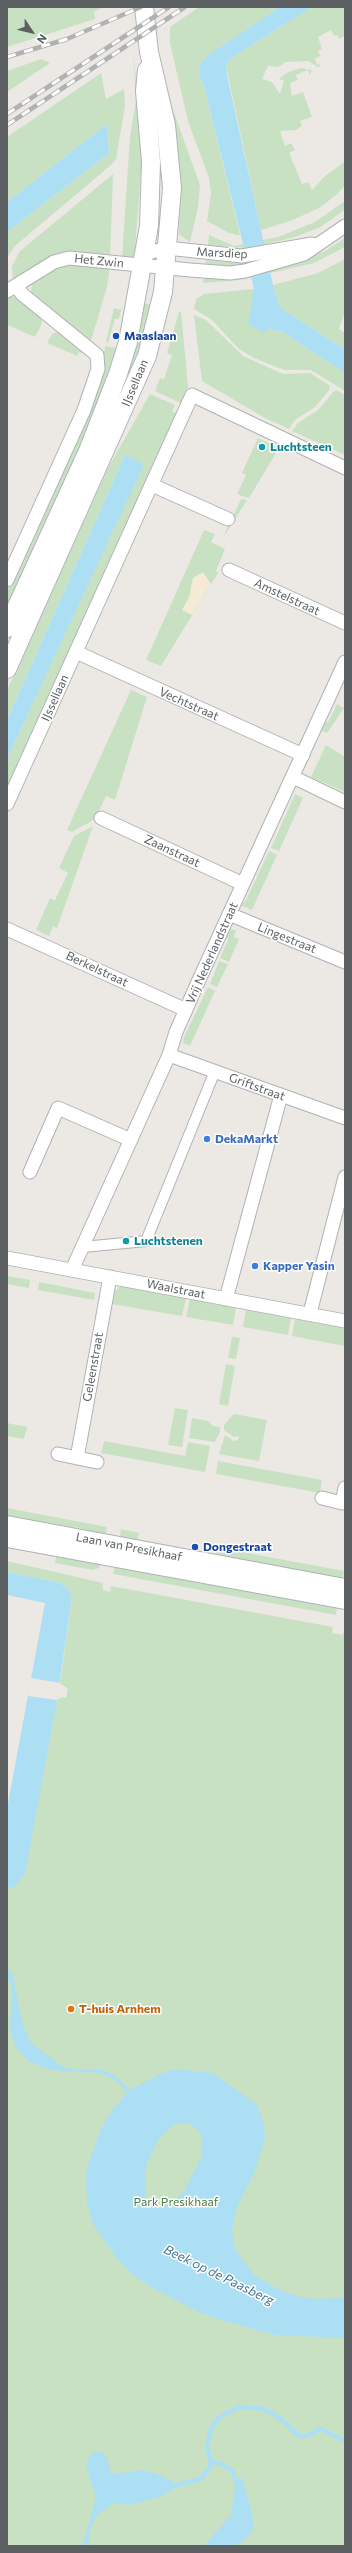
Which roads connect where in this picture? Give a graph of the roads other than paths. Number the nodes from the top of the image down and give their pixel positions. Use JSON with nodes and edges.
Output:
{"nodes":[{"id":1,"x":144,"y":7,"type":"edge"},
{"id":2,"x":149,"y":52,"type":"junction"},
{"id":3,"x":345,"y":226,"type":"edge"},
{"id":4,"x":167,"y":248,"type":"junction"},
{"id":5,"x":271,"y":258,"type":"junction"},
{"id":6,"x":143,"y":260,"type":"junction"},
{"id":7,"x":166,"y":267,"type":"junction"},
{"id":8,"x":12,"y":288,"type":"edge"},
{"id":9,"x":345,"y":468,"type":"edge"},
{"id":10,"x":152,"y":484,"type":"junction"},
{"id":11,"x":228,"y":519,"type":"dead end"},
{"id":12,"x":229,"y":570,"type":"dead end"},
{"id":13,"x":7,"y":580,"type":"edge"},
{"id":14,"x":345,"y":623,"type":"edge"},
{"id":15,"x":7,"y":628,"type":"edge"},
{"id":16,"x":76,"y":652,"type":"junction"},
{"id":17,"x":345,"y":662,"type":"edge"},
{"id":18,"x":7,"y":669,"type":"edge"},
{"id":19,"x":303,"y":755,"type":"junction"},
{"id":20,"x":293,"y":777,"type":"junction"},
{"id":21,"x":345,"y":802,"type":"edge"},
{"id":22,"x":7,"y":804,"type":"edge"},
{"id":23,"x":101,"y":818,"type":"dead end"},
{"id":24,"x":243,"y":884,"type":"junction"},
{"id":25,"x":229,"y":914,"type":"junction"},
{"id":26,"x":7,"y":929,"type":"edge"},
{"id":27,"x":345,"y":962,"type":"edge"},
{"id":28,"x":186,"y":1010,"type":"junction"},
{"id":29,"x":169,"y":1055,"type":"junction"},
{"id":30,"x":215,"y":1072,"type":"junction"},
{"id":31,"x":281,"y":1095,"type":"junction"},
{"id":32,"x":345,"y":1118,"type":"edge"},
{"id":33,"x":131,"y":1140,"type":"junction"},
{"id":34,"x":30,"y":1172,"type":"dead end"},
{"id":35,"x":345,"y":1177,"type":"edge"},
{"id":36,"x":83,"y":1247,"type":"junction"},
{"id":37,"x":7,"y":1258,"type":"edge"},
{"id":38,"x":72,"y":1270,"type":"junction"},
{"id":39,"x":110,"y":1277,"type":"junction"},
{"id":40,"x":226,"y":1299,"type":"junction"},
{"id":41,"x":310,"y":1313,"type":"junction"},
{"id":42,"x":345,"y":1321,"type":"edge"},
{"id":43,"x":58,"y":1454,"type":"dead end"},
{"id":44,"x":77,"y":1458,"type":"junction"},
{"id":45,"x":97,"y":1462,"type":"dead end"},
{"id":46,"x":345,"y":1488,"type":"edge"},
{"id":47,"x":322,"y":1498,"type":"dead end"},
{"id":48,"x":7,"y":1524,"type":"edge"},
{"id":49,"x":7,"y":1539,"type":"edge"},
{"id":50,"x":345,"y":1587,"type":"edge"},
{"id":51,"x":345,"y":1600,"type":"edge"}],
"edges":[{"from":1,"to":2,"type":"main road","name":"IJssellaan"},
{"from":2,"to":4,"type":"main road","name":"IJssellaan"},
{"from":2,"to":6,"type":"main road","name":"IJssellaan"},
{"from":3,"to":5,"type":"street","name":"Marsdiep"},
{"from":4,"to":5,"type":"street","name":"Marsdiep"},
{"from":4,"to":6,"type":"street","name":"Marsdiep"},
{"from":4,"to":7,"type":"main road","name":"IJssellaan"},
{"from":5,"to":7,"type":"street","name":"Marsdiep"},
{"from":6,"to":7,"type":"street","name":"Het Zwin"},
{"from":6,"to":8,"type":"street","name":"Het Zwin"},
{"from":6,"to":15,"type":"main road","name":"IJssellaan"},
{"from":7,"to":18,"type":"main road","name":"IJssellaan"},
{"from":8,"to":13,"type":"street","name":"Het Zwin"},
{"from":9,"to":10,"type":"street","name":"IJssellaan"},
{"from":10,"to":11,"type":"street"},
{"from":10,"to":16,"type":"street","name":"IJssellaan"},
{"from":12,"to":14,"type":"street","name":"Amstelstraat"},
{"from":16,"to":19,"type":"street","name":"Vechtstraat"},
{"from":16,"to":22,"type":"street","name":"IJssellaan"},
{"from":17,"to":19,"type":"street","name":"Vrij Nederlandstraat"},
{"from":19,"to":20,"type":"street","name":"Vrij Nederlandstraat"},
{"from":20,"to":21,"type":"street"},
{"from":20,"to":24,"type":"street","name":"Vrij Nederlandstraat"},
{"from":23,"to":24,"type":"street","name":"Zaanstraat"},
{"from":24,"to":25,"type":"street","name":"Vrij Nederlandstraat"},
{"from":25,"to":27,"type":"street","name":"Lingestraat"},
{"from":25,"to":28,"type":"street","name":"Vrij Nederlandstraat"},
{"from":26,"to":28,"type":"street","name":"Berkelstraat"},
{"from":28,"to":29,"type":"street","name":"Vrij Nederlandstraat"},
{"from":29,"to":30,"type":"street","name":"Griftstraat"},
{"from":29,"to":33,"type":"street","name":"Vrij Nederlandstraat"},
{"from":30,"to":31,"type":"street","name":"Griftstraat"},
{"from":30,"to":36,"type":"street"},
{"from":31,"to":32,"type":"street","name":"Griftstraat"},
{"from":31,"to":40,"type":"street"},
{"from":33,"to":34,"type":"street"},
{"from":33,"to":36,"type":"street","name":"Vrij Nederlandstraat"},
{"from":35,"to":41,"type":"street"},
{"from":36,"to":38,"type":"street","name":"Vrij Nederlandstraat"},
{"from":37,"to":38,"type":"street","name":"Waalstraat"},
{"from":38,"to":39,"type":"street","name":"Waalstraat"},
{"from":39,"to":40,"type":"street","name":"Waalstraat"},
{"from":39,"to":44,"type":"street","name":"Geleenstraat"},
{"from":40,"to":41,"type":"street","name":"Waalstraat"},
{"from":41,"to":42,"type":"street","name":"Waalstraat"},
{"from":43,"to":44,"type":"street"},
{"from":44,"to":45,"type":"street"},
{"from":46,"to":47,"type":"street"},
{"from":48,"to":50,"type":"street","name":"Laan van Presikhaaf"},
{"from":49,"to":51,"type":"street","name":"Laan van Presikhaaf"}]}
